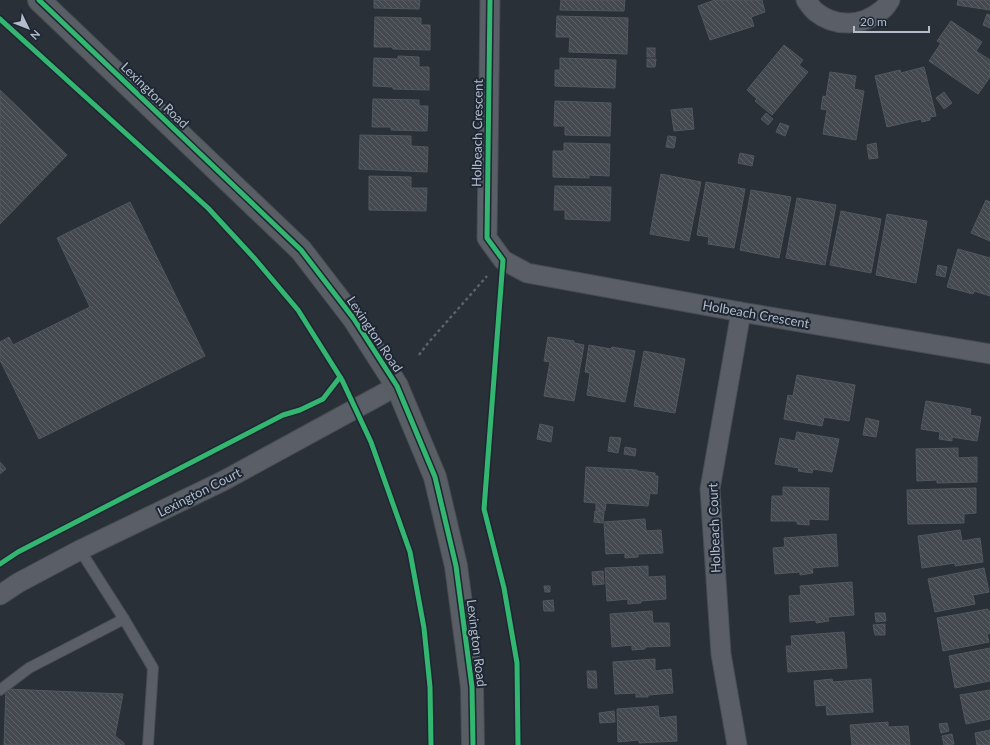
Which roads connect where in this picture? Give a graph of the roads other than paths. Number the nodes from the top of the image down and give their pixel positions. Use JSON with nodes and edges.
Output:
{"nodes":[{"id":1,"x":39,"y":0,"type":"edge"},
{"id":2,"x":490,"y":0,"type":"edge"},
{"id":3,"x":806,"y":0,"type":"edge"},
{"id":4,"x":890,"y":0,"type":"edge"},
{"id":5,"x":741,"y":312,"type":"junction"},
{"id":6,"x":990,"y":354,"type":"edge"},
{"id":7,"x":397,"y":386,"type":"junction"},
{"id":8,"x":80,"y":550,"type":"junction"},
{"id":9,"x":0,"y":595,"type":"edge"},
{"id":10,"x":124,"y":619,"type":"junction"},
{"id":11,"x":0,"y":690,"type":"edge"},
{"id":12,"x":148,"y":745,"type":"edge"},
{"id":13,"x":473,"y":745,"type":"edge"},
{"id":14,"x":737,"y":745,"type":"edge"}],
"edges":[{"from":1,"to":7,"type":"main road","name":"Lexington Road"},
{"from":2,"to":5,"type":"street","name":"Holbeach Crescent"},
{"from":3,"to":4,"type":"street"},
{"from":5,"to":6,"type":"street","name":"Holbeach Crescent"},
{"from":5,"to":14,"type":"street","name":"Holbeach Court"},
{"from":7,"to":8,"type":"street","name":"Lexington Court"},
{"from":7,"to":13,"type":"main road","name":"Lexington Road"},
{"from":8,"to":9,"type":"street","name":"Lexington Court"},
{"from":8,"to":10,"type":"lane"},
{"from":10,"to":11,"type":"lane"},
{"from":10,"to":12,"type":"lane"}]}
